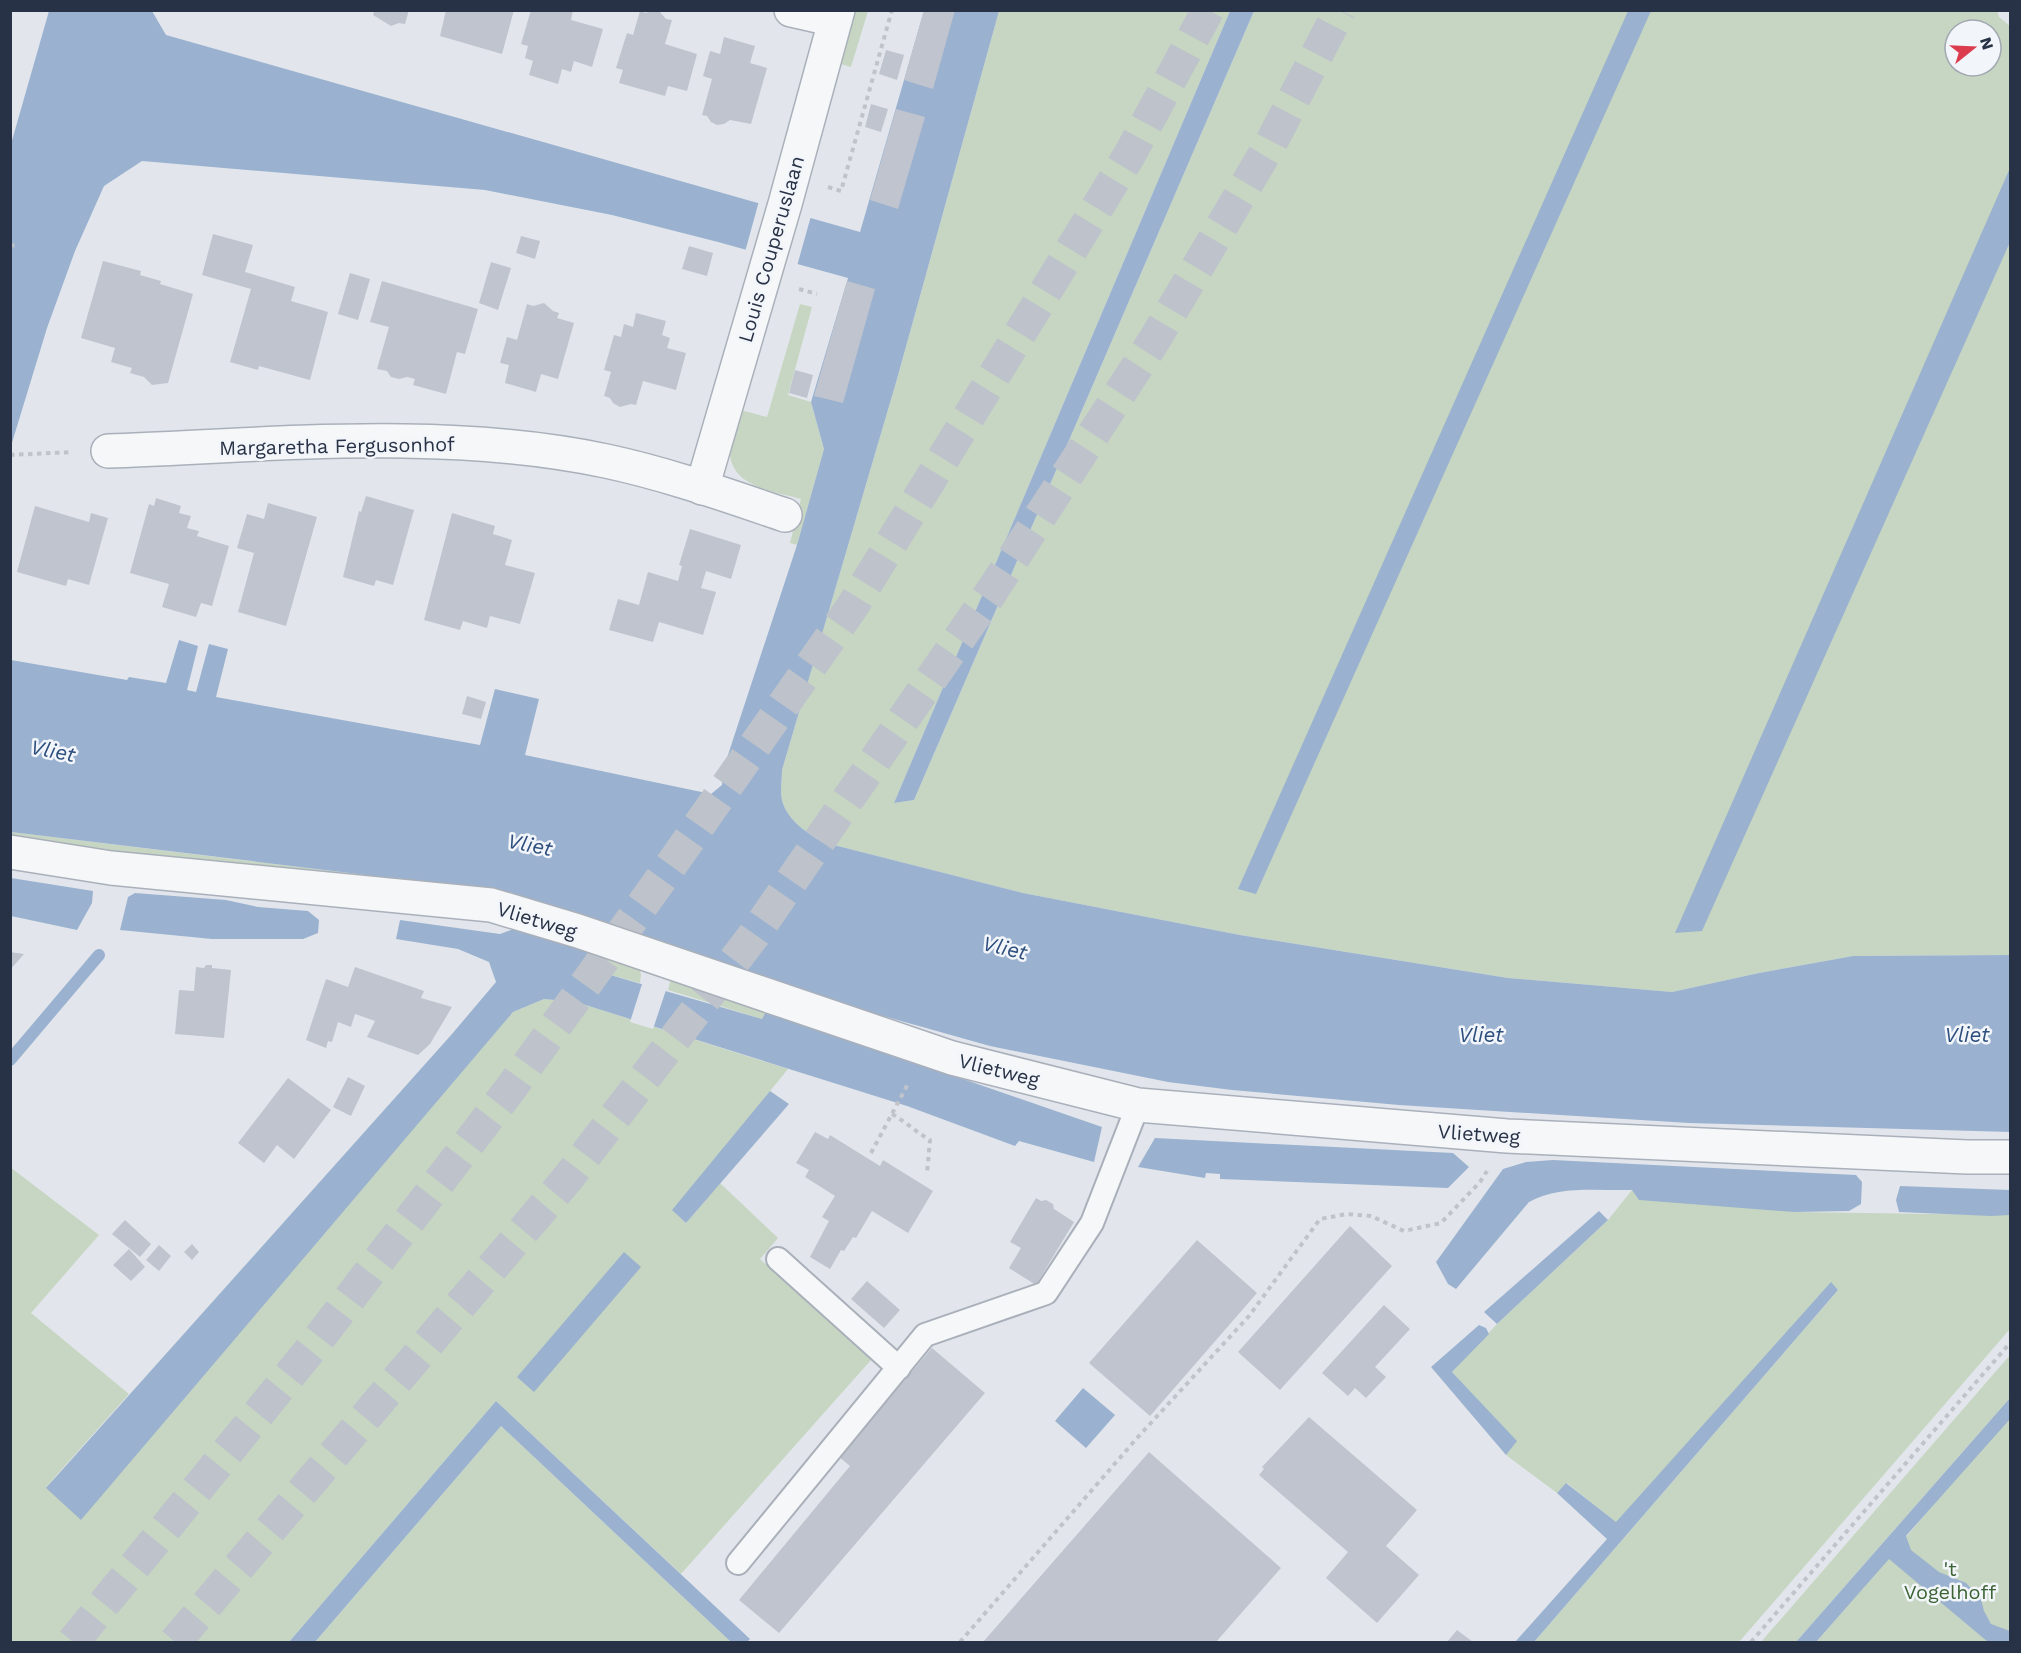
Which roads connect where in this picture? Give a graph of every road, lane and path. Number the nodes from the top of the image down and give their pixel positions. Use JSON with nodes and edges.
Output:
{"nodes":[{"id":1,"x":791,"y":10,"type":"edge"},
{"id":2,"x":892,"y":10,"type":"edge"},
{"id":3,"x":837,"y":15,"type":"edge"},
{"id":4,"x":822,"y":186,"type":"dead end"},
{"id":5,"x":10,"y":245,"type":"edge"},
{"id":6,"x":16,"y":246,"type":"dead end"},
{"id":7,"x":108,"y":451,"type":"joint"},
{"id":8,"x":10,"y":455,"type":"edge"},
{"id":9,"x":702,"y":488,"type":"junction"},
{"id":10,"x":785,"y":515,"type":"dead end"},
{"id":11,"x":10,"y":852,"type":"edge"},
{"id":12,"x":897,"y":1105,"type":"dead end"},
{"id":13,"x":1138,"y":1105,"type":"junction"},
{"id":14,"x":892,"y":1114,"type":"junction"},
{"id":15,"x":1507,"y":1136,"type":"junction"},
{"id":16,"x":871,"y":1153,"type":"dead end"},
{"id":17,"x":2010,"y":1157,"type":"edge"},
{"id":18,"x":927,"y":1173,"type":"dead end"},
{"id":19,"x":778,"y":1259,"type":"dead end"},
{"id":20,"x":2010,"y":1343,"type":"edge"},
{"id":21,"x":898,"y":1368,"type":"junction"},
{"id":22,"x":738,"y":1563,"type":"dead end"},
{"id":23,"x":960,"y":1642,"type":"edge"},
{"id":24,"x":1751,"y":1642,"type":"edge"}],
"edges":[{"from":1,"to":3,"type":"street"},
{"from":2,"to":4,"type":"path"},
{"from":3,"to":9,"type":"street","name":"Louis Couperuslaan"},
{"from":5,"to":6,"type":"path"},
{"from":7,"to":8,"type":"path"},
{"from":7,"to":9,"type":"street","name":"Margaretha Fergusonhof"},
{"from":9,"to":10,"type":"street","name":"Margaretha Fergusonhof"},
{"from":11,"to":13,"type":"street","name":"Vlietweg"},
{"from":12,"to":14,"type":"path"},
{"from":13,"to":15,"type":"street","name":"Vlietweg"},
{"from":13,"to":21,"type":"lane"},
{"from":14,"to":16,"type":"path"},
{"from":14,"to":18,"type":"path"},
{"from":15,"to":17,"type":"street","name":"Vlietweg"},
{"from":15,"to":23,"type":"path"},
{"from":19,"to":21,"type":"lane"},
{"from":20,"to":24,"type":"path"},
{"from":21,"to":22,"type":"lane"}]}
